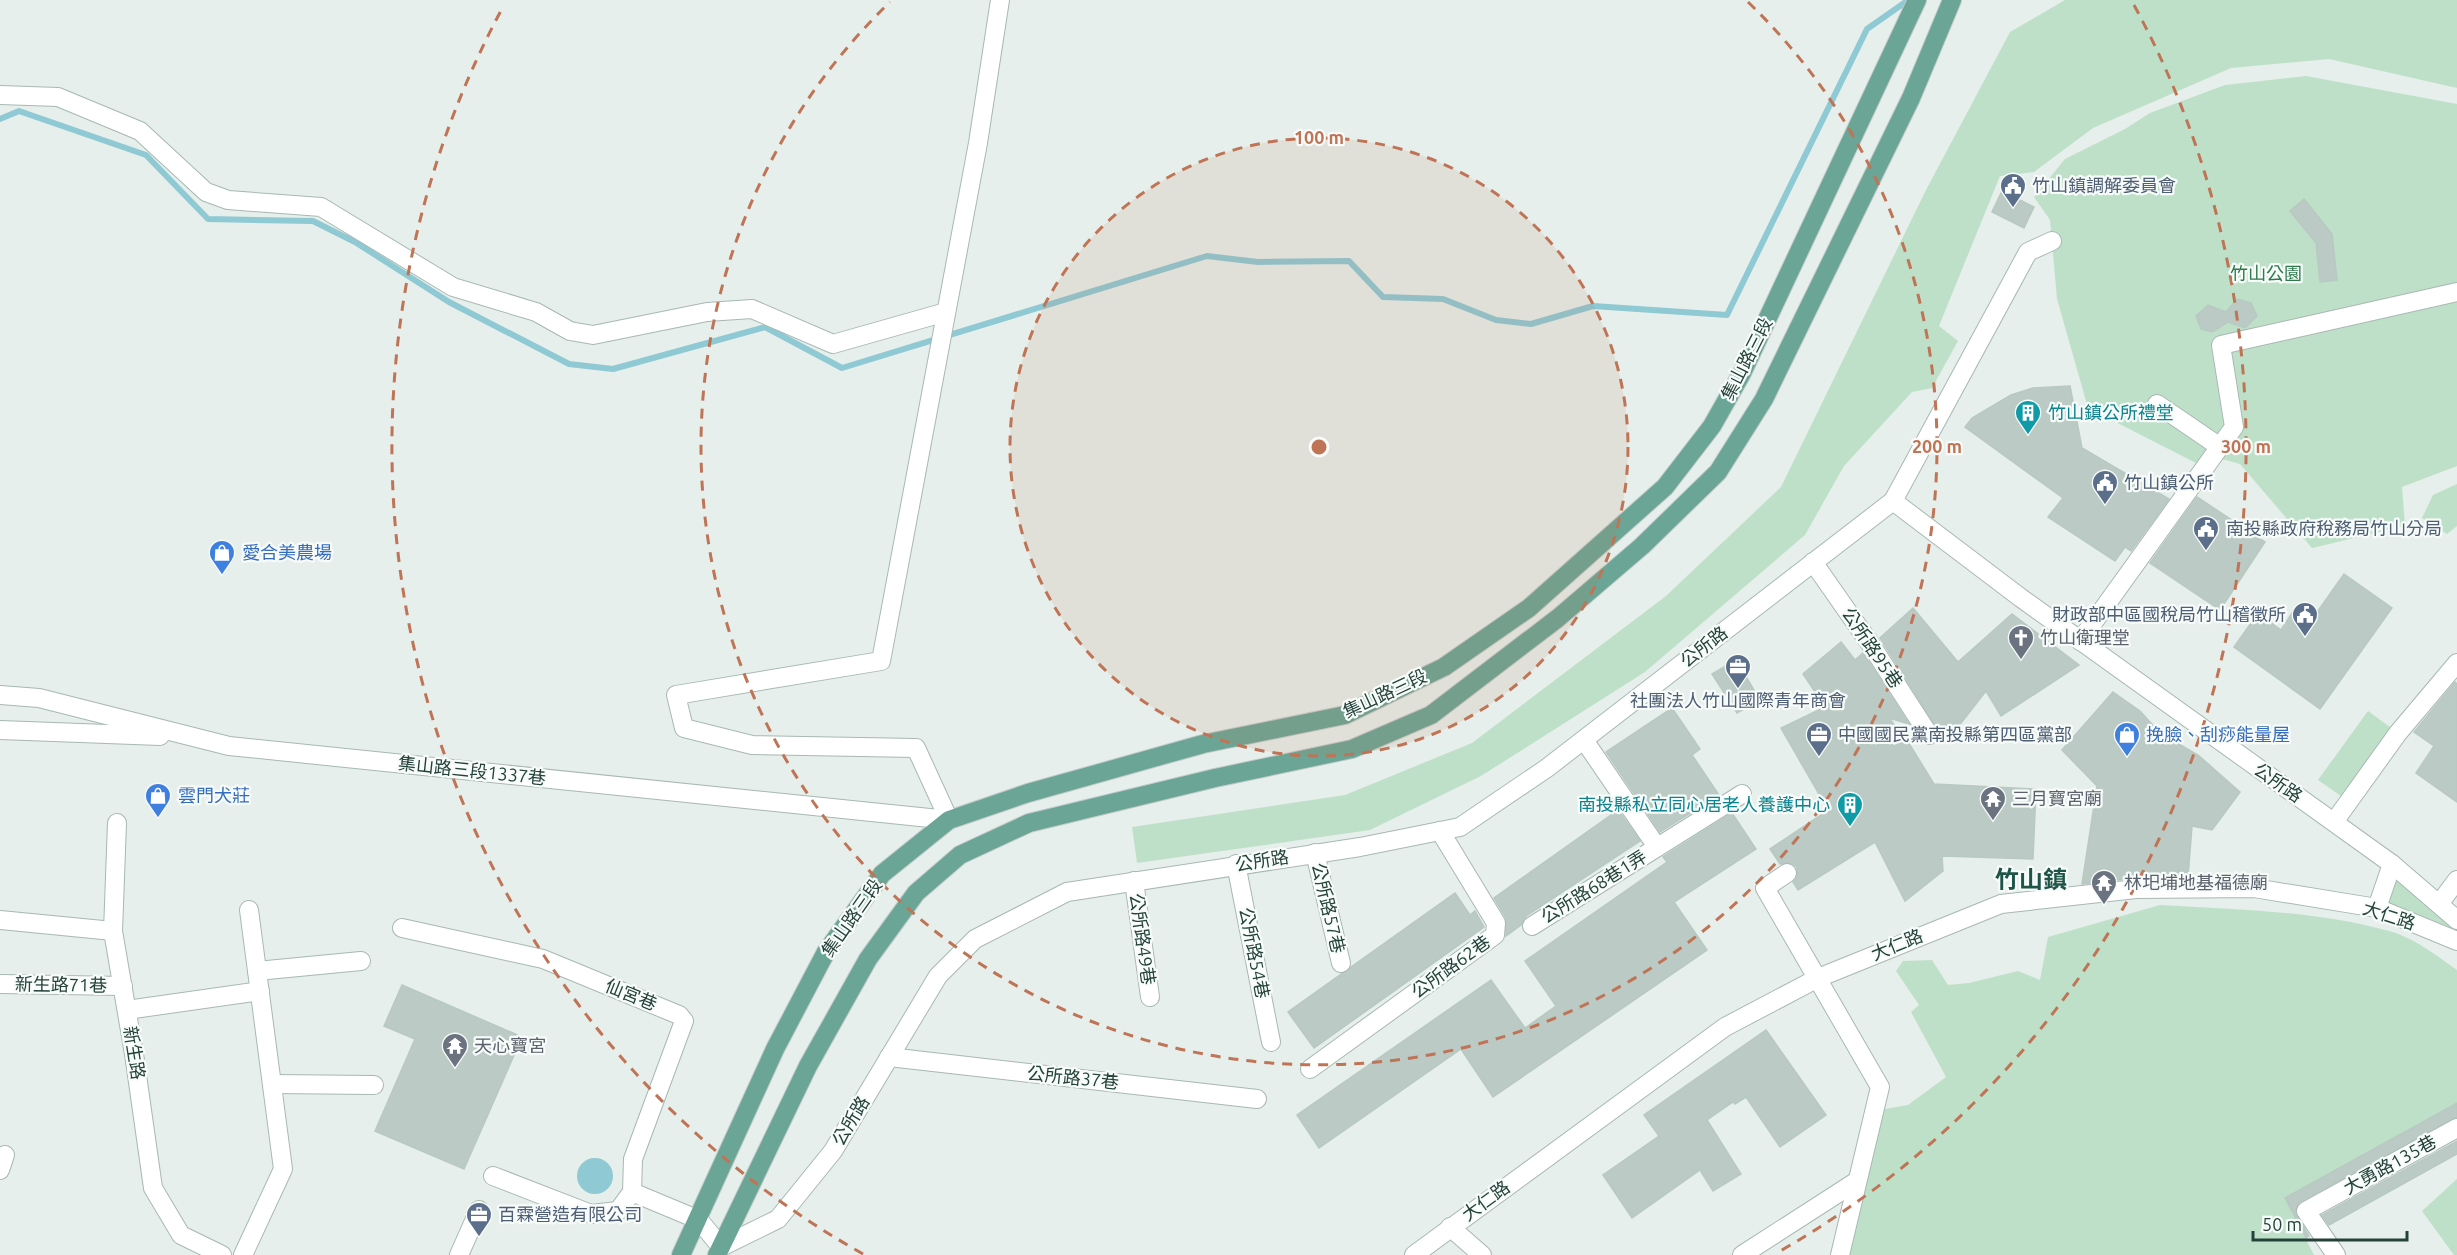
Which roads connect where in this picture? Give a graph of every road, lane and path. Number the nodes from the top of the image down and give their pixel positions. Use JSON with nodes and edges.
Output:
{"nodes":[{"id":1,"x":1000,"y":0,"type":"edge"},
{"id":2,"x":1917,"y":0,"type":"edge"},
{"id":3,"x":1952,"y":0,"type":"edge"},
{"id":4,"x":0,"y":95,"type":"edge"},
{"id":5,"x":2052,"y":241,"type":"dead end"},
{"id":6,"x":2457,"y":292,"type":"edge"},
{"id":7,"x":946,"y":317,"type":"junction"},
{"id":8,"x":2157,"y":404,"type":"dead end"},
{"id":9,"x":2220,"y":447,"type":"junction"},
{"id":10,"x":1893,"y":501,"type":"junction"},
{"id":11,"x":1813,"y":562,"type":"junction"},
{"id":12,"x":2080,"y":641,"type":"junction"},
{"id":13,"x":2457,"y":663,"type":"edge"},
{"id":14,"x":0,"y":694,"type":"edge"},
{"id":15,"x":0,"y":730,"type":"edge"},
{"id":16,"x":1929,"y":735,"type":"dead end"},
{"id":17,"x":198,"y":738,"type":"junction"},
{"id":18,"x":1584,"y":740,"type":"junction"},
{"id":19,"x":1742,"y":794,"type":"dead end"},
{"id":20,"x":949,"y":820,"type":"junction"},
{"id":21,"x":2334,"y":822,"type":"junction"},
{"id":22,"x":117,"y":823,"type":"dead end"},
{"id":23,"x":1440,"y":831,"type":"junction"},
{"id":24,"x":1657,"y":847,"type":"junction"},
{"id":25,"x":1315,"y":853,"type":"junction"},
{"id":26,"x":1236,"y":864,"type":"junction"},
{"id":27,"x":2392,"y":864,"type":"junction"},
{"id":28,"x":1786,"y":873,"type":"dead end"},
{"id":29,"x":2457,"y":880,"type":"edge"},
{"id":30,"x":1134,"y":881,"type":"junction"},
{"id":31,"x":2439,"y":904,"type":"junction"},
{"id":32,"x":2377,"y":908,"type":"junction"},
{"id":33,"x":249,"y":910,"type":"dead end"},
{"id":34,"x":2457,"y":920,"type":"edge"},
{"id":35,"x":0,"y":921,"type":"edge"},
{"id":36,"x":1532,"y":926,"type":"dead end"},
{"id":37,"x":402,"y":928,"type":"dead end"},
{"id":38,"x":113,"y":931,"type":"junction"},
{"id":39,"x":2457,"y":941,"type":"edge"},
{"id":40,"x":362,"y":961,"type":"dead end"},
{"id":41,"x":1341,"y":963,"type":"dead end"},
{"id":42,"x":257,"y":971,"type":"junction"},
{"id":43,"x":1818,"y":978,"type":"junction"},
{"id":44,"x":0,"y":984,"type":"edge"},
{"id":45,"x":123,"y":986,"type":"junction"},
{"id":46,"x":260,"y":991,"type":"junction"},
{"id":47,"x":1150,"y":997,"type":"dead end"},
{"id":48,"x":127,"y":1010,"type":"junction"},
{"id":49,"x":1271,"y":1042,"type":"dead end"},
{"id":50,"x":889,"y":1057,"type":"junction"},
{"id":51,"x":1310,"y":1069,"type":"dead end"},
{"id":52,"x":272,"y":1084,"type":"junction"},
{"id":53,"x":374,"y":1085,"type":"dead end"},
{"id":54,"x":1257,"y":1099,"type":"dead end"},
{"id":55,"x":2457,"y":1128,"type":"edge"},
{"id":56,"x":493,"y":1176,"type":"dead end"},
{"id":57,"x":1857,"y":1181,"type":"junction"},
{"id":58,"x":632,"y":1192,"type":"junction"},
{"id":59,"x":479,"y":1210,"type":"dead end"},
{"id":60,"x":699,"y":1220,"type":"junction"},
{"id":61,"x":1450,"y":1227,"type":"junction"},
{"id":62,"x":719,"y":1251,"type":"edge"},
{"id":63,"x":222,"y":1255,"type":"edge"},
{"id":64,"x":243,"y":1255,"type":"edge"},
{"id":65,"x":459,"y":1255,"type":"edge"},
{"id":66,"x":681,"y":1255,"type":"edge"},
{"id":67,"x":741,"y":1255,"type":"edge"},
{"id":68,"x":1414,"y":1255,"type":"edge"},
{"id":69,"x":1482,"y":1255,"type":"edge"},
{"id":70,"x":1742,"y":1255,"type":"edge"},
{"id":71,"x":1840,"y":1255,"type":"edge"},
{"id":72,"x":2336,"y":1255,"type":"edge"}],
"edges":[{"from":1,"to":7,"type":"street"},
{"from":2,"to":20,"type":"main road","name":"集山路三段"},
{"from":3,"to":62,"type":"main road","name":"集山路三段"},
{"from":4,"to":7,"type":"street"},
{"from":5,"to":10,"type":"street","name":"公所路"},
{"from":6,"to":9,"type":"street"},
{"from":7,"to":20,"type":"street"},
{"from":8,"to":9,"type":"street"},
{"from":9,"to":12,"type":"street"},
{"from":10,"to":11,"type":"street","name":"公所路"},
{"from":10,"to":12,"type":"street","name":"公所路"},
{"from":11,"to":16,"type":"street","name":"公所路95巷"},
{"from":11,"to":18,"type":"street","name":"公所路"},
{"from":12,"to":21,"type":"street","name":"公所路"},
{"from":13,"to":21,"type":"street"},
{"from":14,"to":17,"type":"street","name":"集山路三段1337巷"},
{"from":15,"to":17,"type":"street"},
{"from":17,"to":20,"type":"street","name":"集山路三段1337巷"},
{"from":18,"to":23,"type":"street","name":"公所路"},
{"from":18,"to":24,"type":"street"},
{"from":19,"to":24,"type":"street","name":"公所路68巷1弄"},
{"from":20,"to":60,"type":"main road","name":"集山路三段"},
{"from":21,"to":27,"type":"street","name":"公所路"},
{"from":22,"to":38,"type":"street","name":"新生路"},
{"from":23,"to":25,"type":"street","name":"公所路"},
{"from":23,"to":51,"type":"street","name":"公所路62巷"},
{"from":24,"to":36,"type":"street","name":"公所路68巷1弄"},
{"from":25,"to":26,"type":"street","name":"公所路"},
{"from":25,"to":41,"type":"street","name":"公所路57巷"},
{"from":26,"to":30,"type":"street","name":"公所路"},
{"from":26,"to":49,"type":"street","name":"公所路54巷"},
{"from":27,"to":31,"type":"street","name":"公所路"},
{"from":27,"to":32,"type":"street"},
{"from":28,"to":43,"type":"street"},
{"from":29,"to":31,"type":"street"},
{"from":30,"to":47,"type":"street","name":"公所路49巷"},
{"from":30,"to":50,"type":"street","name":"公所路"},
{"from":31,"to":34,"type":"street","name":"公所路"},
{"from":32,"to":39,"type":"street","name":"大仁路"},
{"from":32,"to":43,"type":"street","name":"大仁路"},
{"from":33,"to":42,"type":"street"},
{"from":35,"to":38,"type":"street"},
{"from":37,"to":58,"type":"street","name":"仙宮巷"},
{"from":38,"to":45,"type":"street","name":"新生路"},
{"from":40,"to":42,"type":"street"},
{"from":42,"to":46,"type":"street"},
{"from":43,"to":57,"type":"street"},
{"from":43,"to":61,"type":"street","name":"大仁路"},
{"from":44,"to":45,"type":"street","name":"新生路71巷"},
{"from":45,"to":48,"type":"street","name":"新生路"},
{"from":46,"to":48,"type":"street"},
{"from":46,"to":52,"type":"street"},
{"from":48,"to":63,"type":"street","name":"新生路"},
{"from":50,"to":54,"type":"street","name":"公所路37巷"},
{"from":50,"to":62,"type":"street","name":"公所路"},
{"from":52,"to":53,"type":"street"},
{"from":52,"to":64,"type":"street"},
{"from":55,"to":72,"type":"street","name":"大勇路135巷"},
{"from":56,"to":58,"type":"street"},
{"from":57,"to":70,"type":"street"},
{"from":57,"to":71,"type":"street"},
{"from":58,"to":60,"type":"street"},
{"from":59,"to":65,"type":"street"},
{"from":60,"to":62,"type":"street"},
{"from":60,"to":66,"type":"main road","name":"集山路三段"},
{"from":61,"to":68,"type":"street","name":"大仁路"},
{"from":61,"to":69,"type":"street"},
{"from":62,"to":67,"type":"street"}]}
